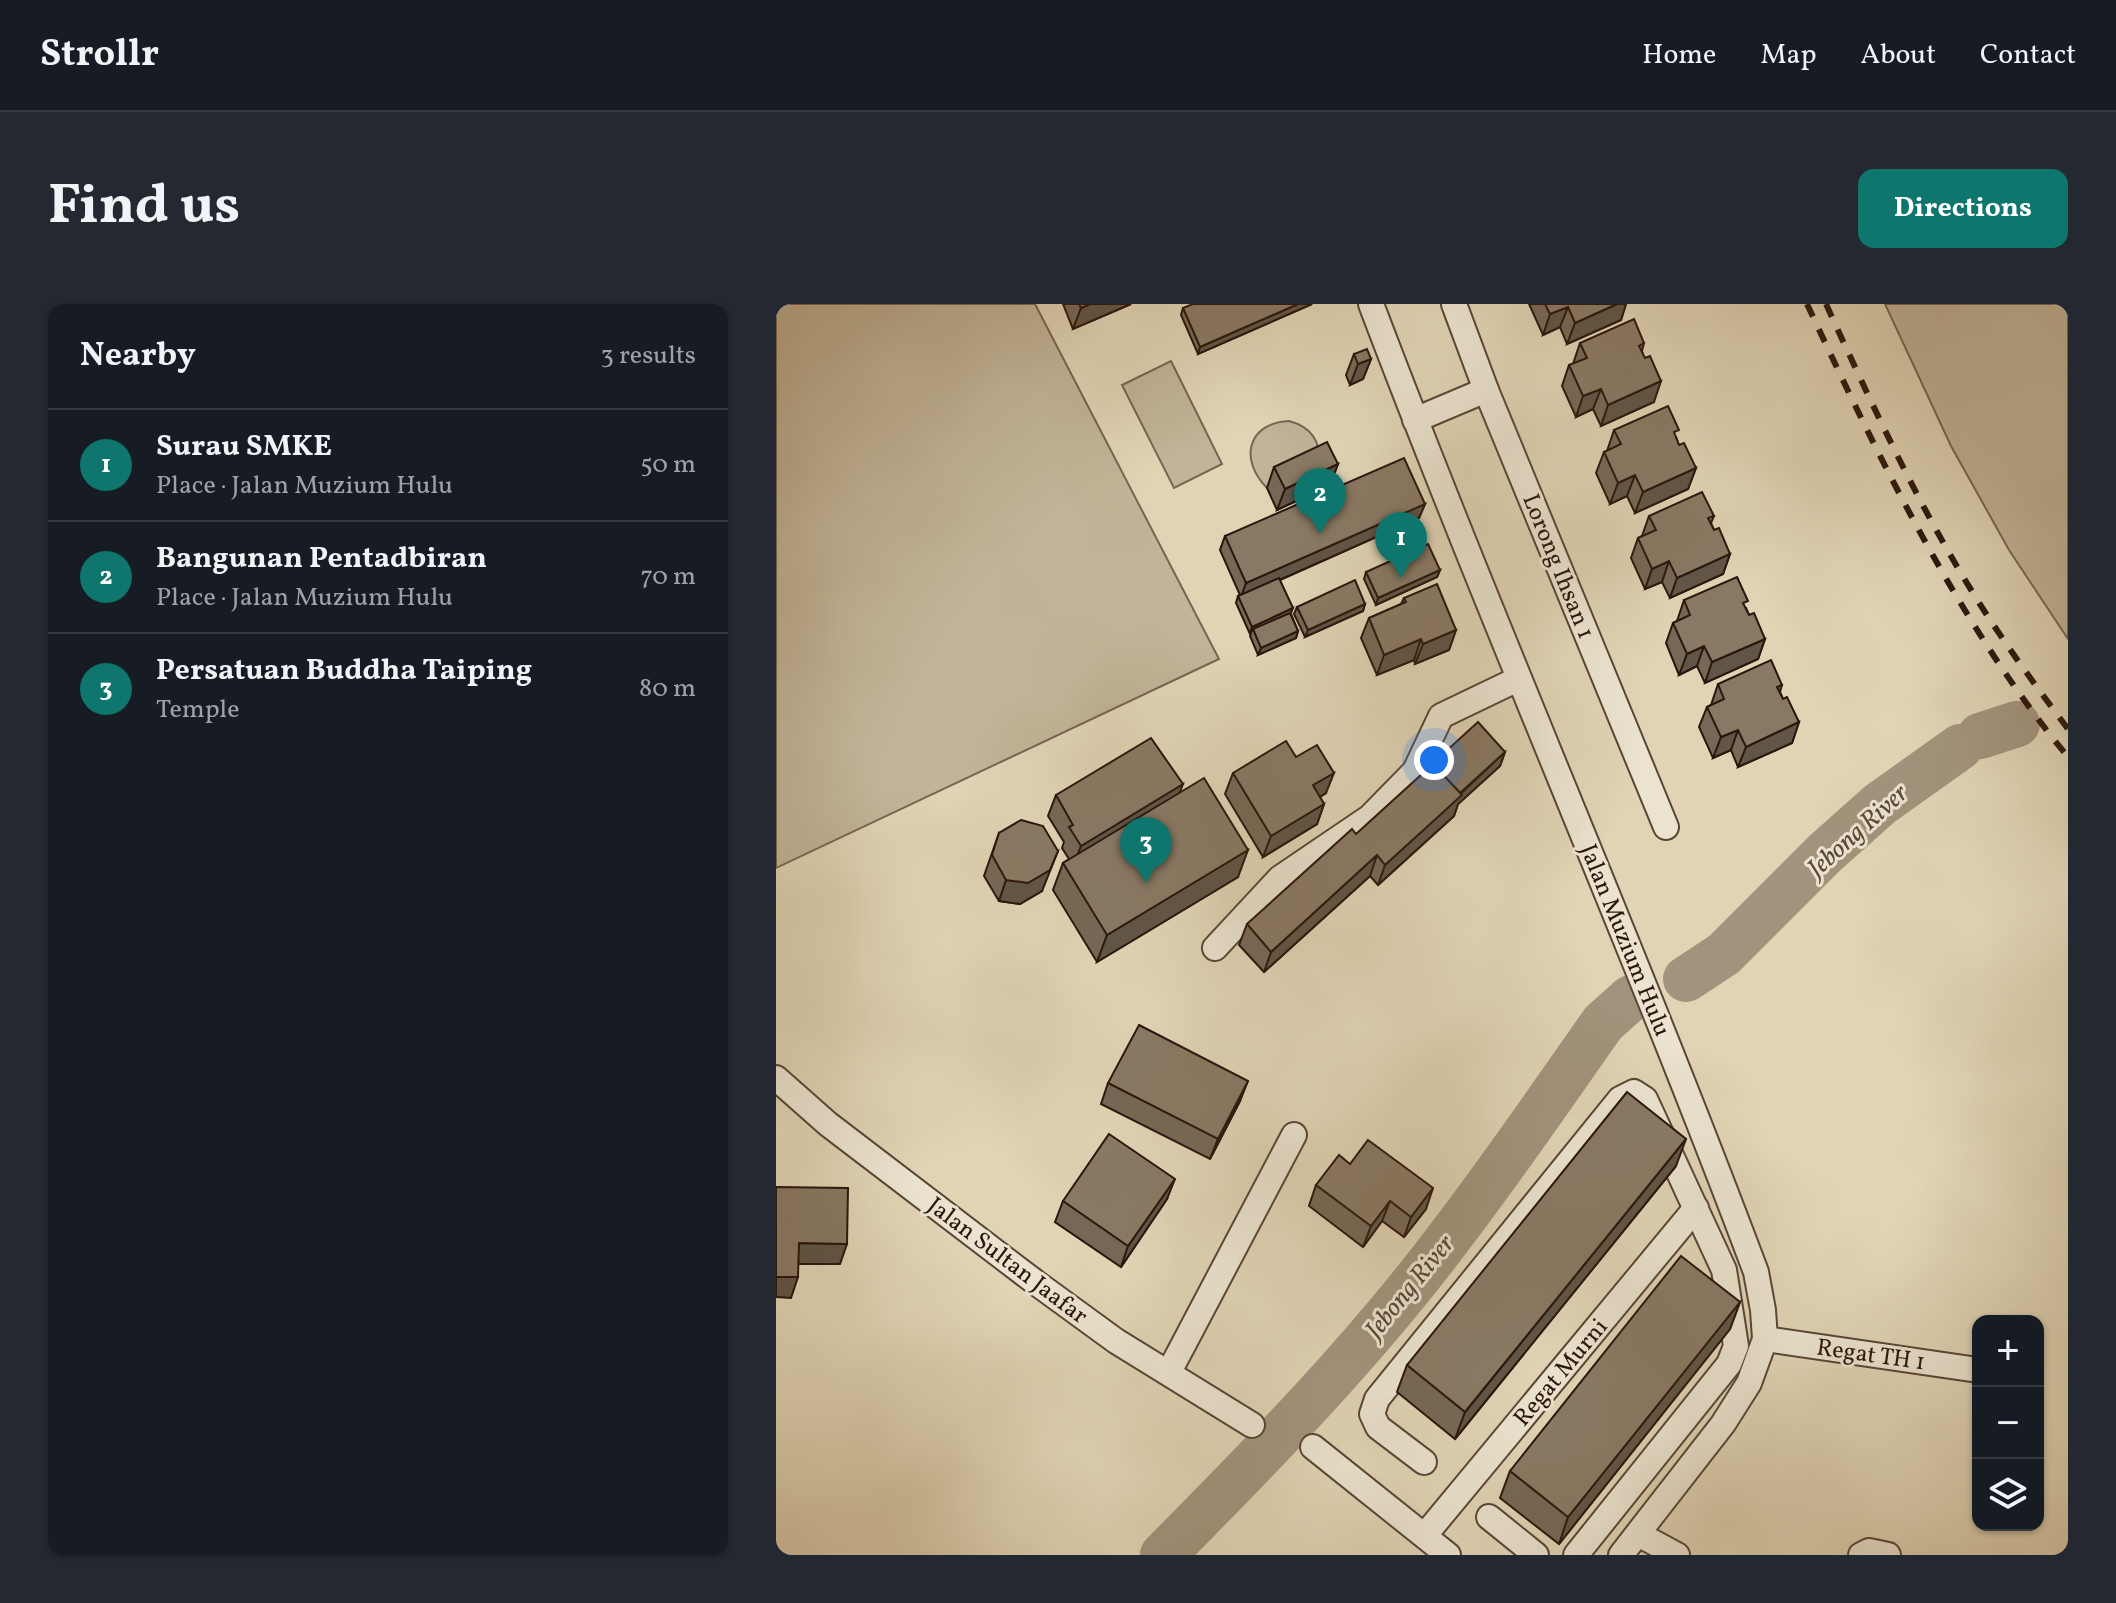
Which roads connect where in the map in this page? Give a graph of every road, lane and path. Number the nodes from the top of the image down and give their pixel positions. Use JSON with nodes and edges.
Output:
{"nodes":[{"id":1,"x":1371,"y":304,"type":"edge"},
{"id":2,"x":1454,"y":304,"type":"edge"},
{"id":3,"x":1486,"y":390,"type":"junction"},
{"id":4,"x":1415,"y":420,"type":"junction"},
{"id":5,"x":1518,"y":679,"type":"junction"},
{"id":6,"x":1666,"y":827,"type":"dead end"},
{"id":7,"x":1215,"y":948,"type":"dead end"},
{"id":8,"x":776,"y":1078,"type":"edge"},
{"id":9,"x":1294,"y":1135,"type":"dead end"},
{"id":10,"x":1696,"y":1208,"type":"junction"},
{"id":11,"x":1765,"y":1339,"type":"junction"},
{"id":12,"x":1972,"y":1369,"type":"edge"},
{"id":13,"x":1169,"y":1372,"type":"junction"},
{"id":14,"x":1252,"y":1425,"type":"dead end"},
{"id":15,"x":1313,"y":1447,"type":"dead end"},
{"id":16,"x":1424,"y":1462,"type":"dead end"},
{"id":17,"x":1489,"y":1517,"type":"dead end"},
{"id":18,"x":1638,"y":1534,"type":"junction"},
{"id":19,"x":1425,"y":1535,"type":"junction"},
{"id":20,"x":1448,"y":1555,"type":"edge"},
{"id":21,"x":1536,"y":1555,"type":"edge"},
{"id":22,"x":1576,"y":1555,"type":"edge"},
{"id":23,"x":1621,"y":1555,"type":"edge"},
{"id":24,"x":1677,"y":1555,"type":"edge"},
{"id":25,"x":1861,"y":1555,"type":"edge"},
{"id":26,"x":1888,"y":1555,"type":"edge"}],
"edges":[{"from":1,"to":4,"type":"street","name":"Jalan Muzium Hulu"},
{"from":2,"to":3,"type":"street","name":"Lorong Ihsan 1"},
{"from":3,"to":4,"type":"street"},
{"from":3,"to":6,"type":"street","name":"Lorong Ihsan 1"},
{"from":4,"to":5,"type":"street","name":"Jalan Muzium Hulu"},
{"from":5,"to":7,"type":"street"},
{"from":5,"to":11,"type":"street","name":"Jalan Muzium Hulu"},
{"from":8,"to":13,"type":"street","name":"Jalan Sultan Jaafar"},
{"from":9,"to":13,"type":"street"},
{"from":10,"to":16,"type":"street"},
{"from":10,"to":19,"type":"street","name":"Regat Murni"},
{"from":10,"to":22,"type":"street"},
{"from":11,"to":12,"type":"street","name":"Regat TH 1"},
{"from":11,"to":18,"type":"street","name":"Jalan Muzium Hulu"},
{"from":13,"to":14,"type":"street","name":"Jalan Sultan Jaafar"},
{"from":15,"to":19,"type":"street"},
{"from":17,"to":21,"type":"street"},
{"from":18,"to":23,"type":"street","name":"Jalan Muzium Hulu"},
{"from":18,"to":24,"type":"street"},
{"from":19,"to":20,"type":"street"},
{"from":25,"to":26,"type":"street"}]}
